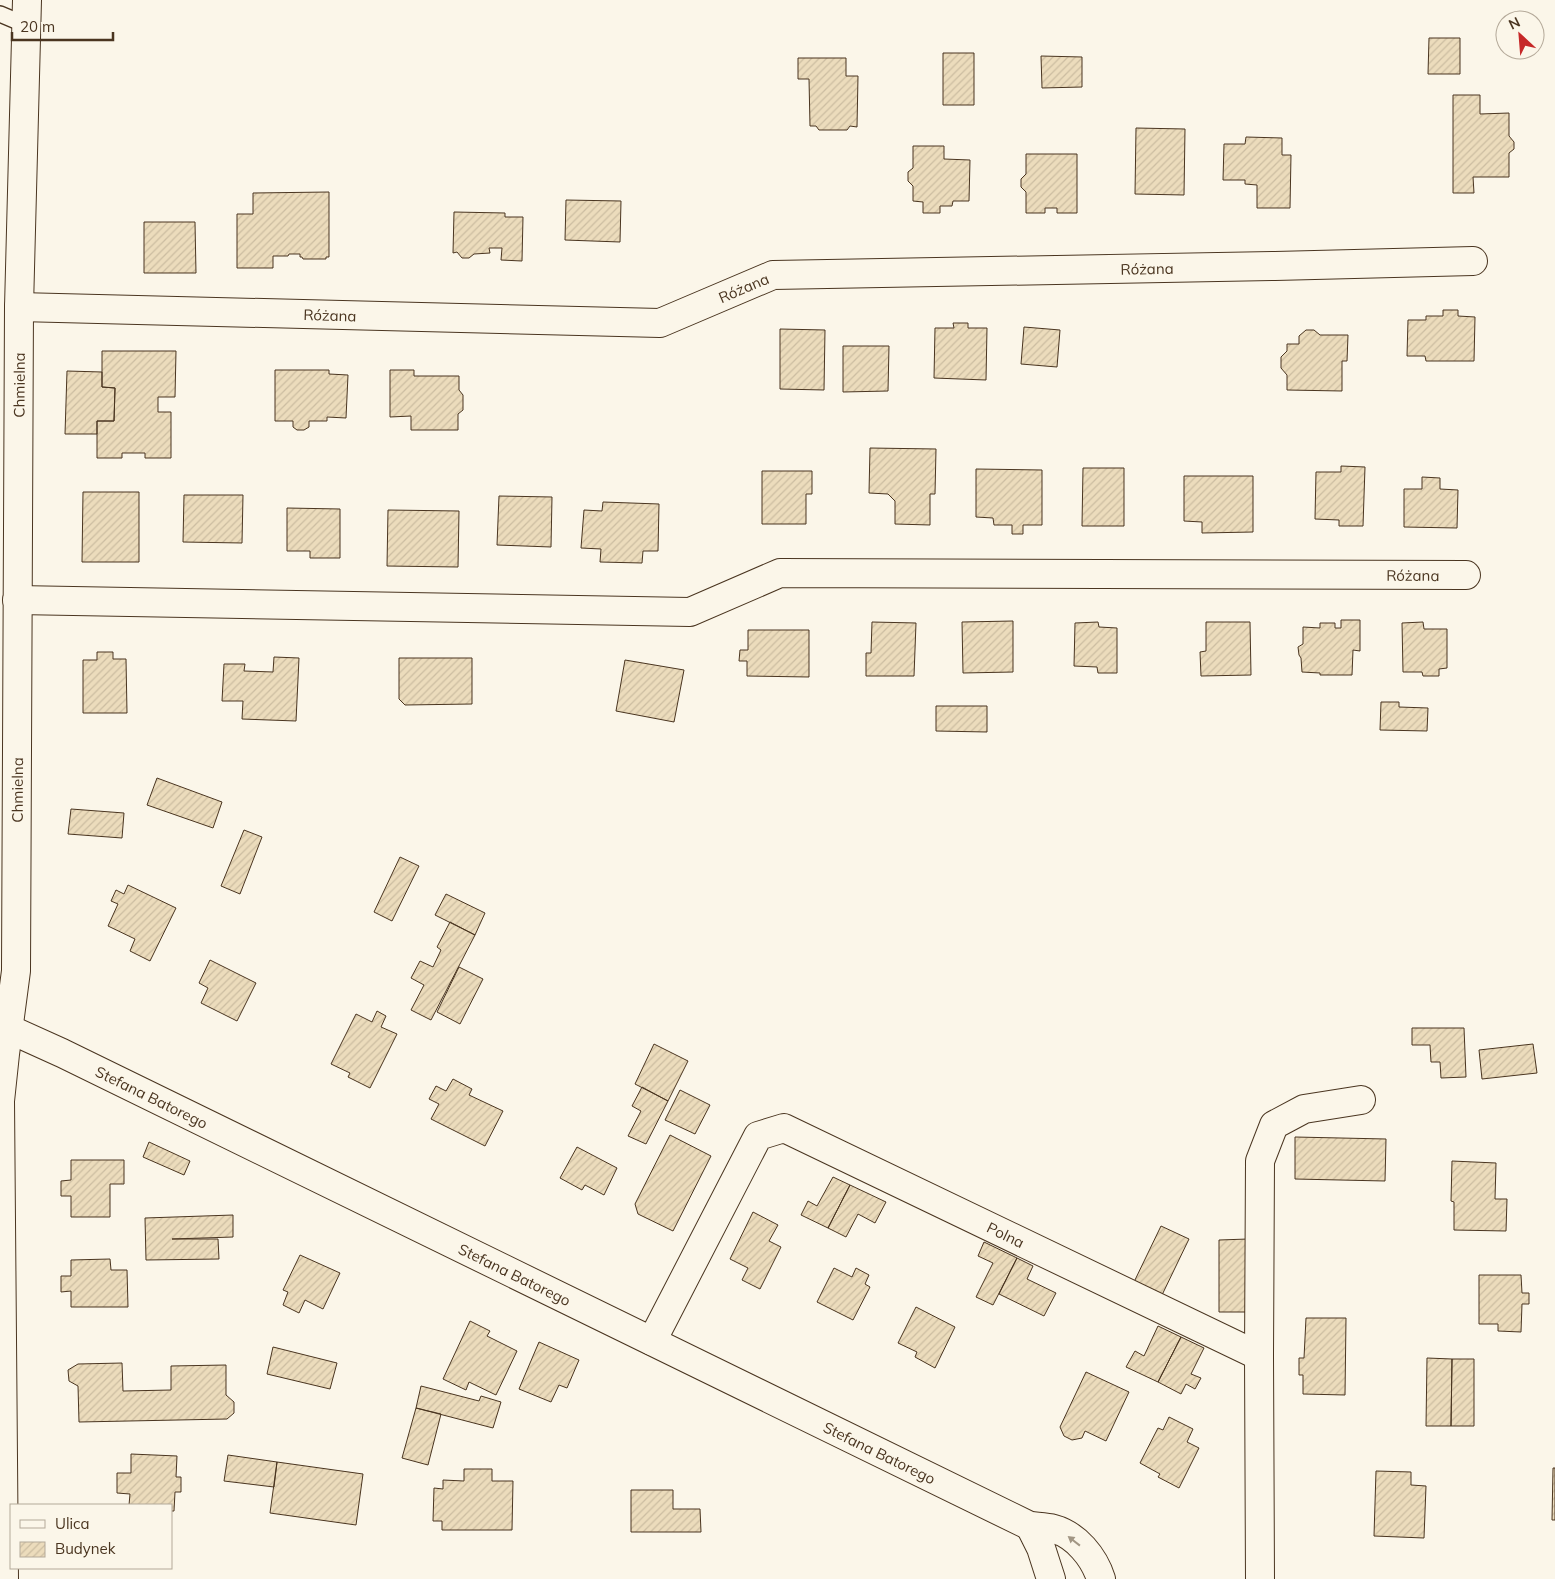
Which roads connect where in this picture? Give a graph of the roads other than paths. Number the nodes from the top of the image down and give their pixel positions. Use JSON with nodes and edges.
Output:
{"nodes":[{"id":1,"x":27,"y":13,"type":"edge"},
{"id":2,"x":0,"y":14,"type":"edge"},
{"id":3,"x":1473,"y":260,"type":"dead end"},
{"id":4,"x":19,"y":307,"type":"junction"},
{"id":5,"x":1466,"y":575,"type":"dead end"},
{"id":6,"x":17,"y":600,"type":"junction"},
{"id":7,"x":4,"y":1027,"type":"edge"},
{"id":8,"x":1361,"y":1100,"type":"dead end"},
{"id":9,"x":652,"y":1340,"type":"junction"},
{"id":10,"x":1259,"y":1356,"type":"junction"},
{"id":11,"x":1030,"y":1526,"type":"junction"},
{"id":12,"x":4,"y":1579,"type":"edge"},
{"id":13,"x":1051,"y":1579,"type":"edge"},
{"id":14,"x":1101,"y":1579,"type":"edge"},
{"id":15,"x":1260,"y":1579,"type":"edge"}],
"edges":[{"from":1,"to":2,"type":"lane"},
{"from":1,"to":4,"type":"street","name":"Chmielna"},
{"from":3,"to":4,"type":"street","name":"Różana"},
{"from":4,"to":6,"type":"street","name":"Chmielna"},
{"from":5,"to":6,"type":"street","name":"Różana"},
{"from":6,"to":7,"type":"street","name":"Chmielna"},
{"from":7,"to":9,"type":"street","name":"Stefana Batorego"},
{"from":7,"to":12,"type":"street","name":"Chmielna"},
{"from":8,"to":10,"type":"street"},
{"from":9,"to":10,"type":"street","name":"Polna"},
{"from":9,"to":11,"type":"street","name":"Stefana Batorego"},
{"from":10,"to":15,"type":"street"},
{"from":11,"to":13,"type":"street"},
{"from":14,"to":11,"type":"street","name":"Stefana Batorego","one_way":true}]}
